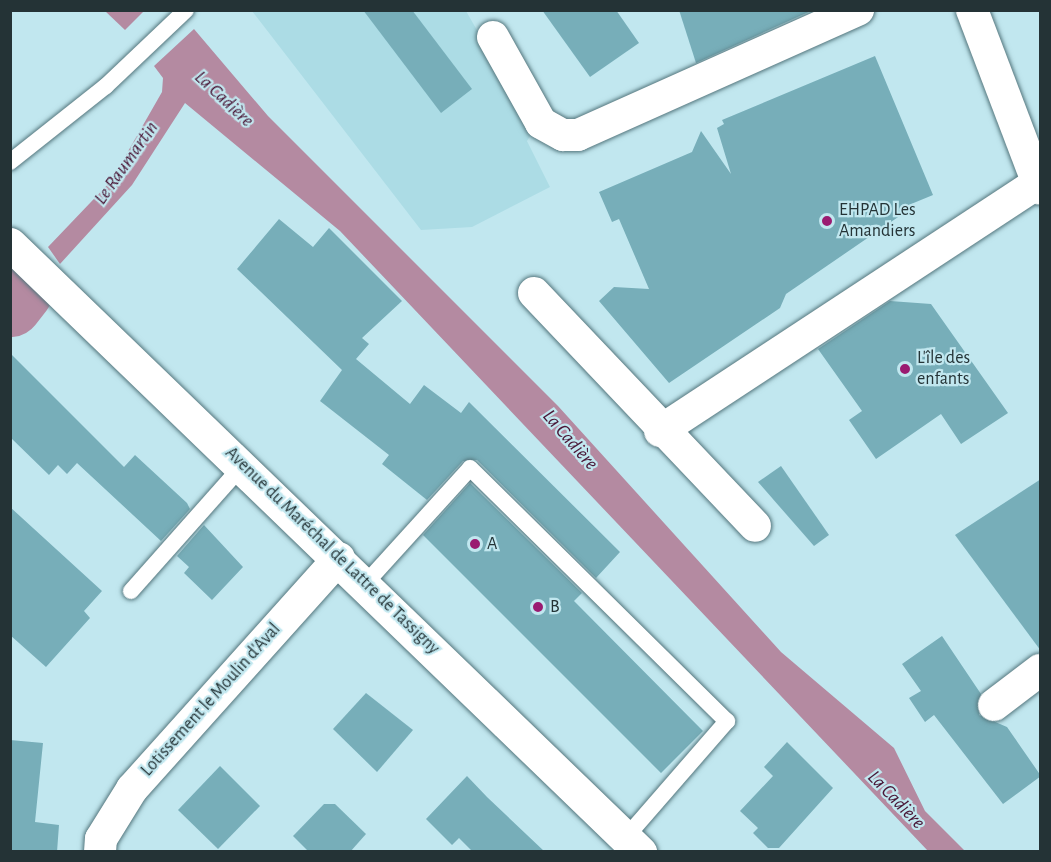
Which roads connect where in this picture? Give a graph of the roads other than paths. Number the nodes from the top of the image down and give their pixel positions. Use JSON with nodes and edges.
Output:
{"nodes":[{"id":1,"x":186,"y":10,"type":"edge"},
{"id":2,"x":858,"y":10,"type":"edge"},
{"id":3,"x":972,"y":10,"type":"edge"},
{"id":4,"x":493,"y":37,"type":"dead end"},
{"id":5,"x":10,"y":162,"type":"edge"},
{"id":6,"x":1039,"y":186,"type":"edge"},
{"id":7,"x":15,"y":249,"type":"edge"},
{"id":8,"x":534,"y":292,"type":"dead end"},
{"id":9,"x":660,"y":431,"type":"junction"},
{"id":10,"x":243,"y":465,"type":"junction"},
{"id":11,"x":755,"y":526,"type":"dead end"},
{"id":12,"x":339,"y":558,"type":"junction"},
{"id":13,"x":365,"y":584,"type":"junction"},
{"id":14,"x":131,"y":591,"type":"dead end"},
{"id":15,"x":1041,"y":670,"type":"edge"},
{"id":16,"x":994,"y":705,"type":"dead end"},
{"id":17,"x":633,"y":844,"type":"edge"},
{"id":18,"x":100,"y":852,"type":"edge"}],
"edges":[{"from":1,"to":5,"type":"lane"},
{"from":2,"to":4,"type":"street"},
{"from":3,"to":6,"type":"street"},
{"from":6,"to":9,"type":"street"},
{"from":7,"to":10,"type":"main road","name":"Avenue du Maréchal de Lattre de Tassigny"},
{"from":8,"to":9,"type":"street"},
{"from":9,"to":11,"type":"street"},
{"from":10,"to":12,"type":"main road","name":"Avenue du Maréchal de Lattre de Tassigny"},
{"from":10,"to":14,"type":"lane"},
{"from":12,"to":13,"type":"main road","name":"Avenue du Maréchal de Lattre de Tassigny"},
{"from":12,"to":18,"type":"street","name":"Lotissement le Moulin d'Aval"},
{"from":13,"to":17,"type":"main road","name":"Avenue du Maréchal de Lattre de Tassigny"},
{"from":13,"to":17,"type":"lane"},
{"from":15,"to":16,"type":"street"}]}
